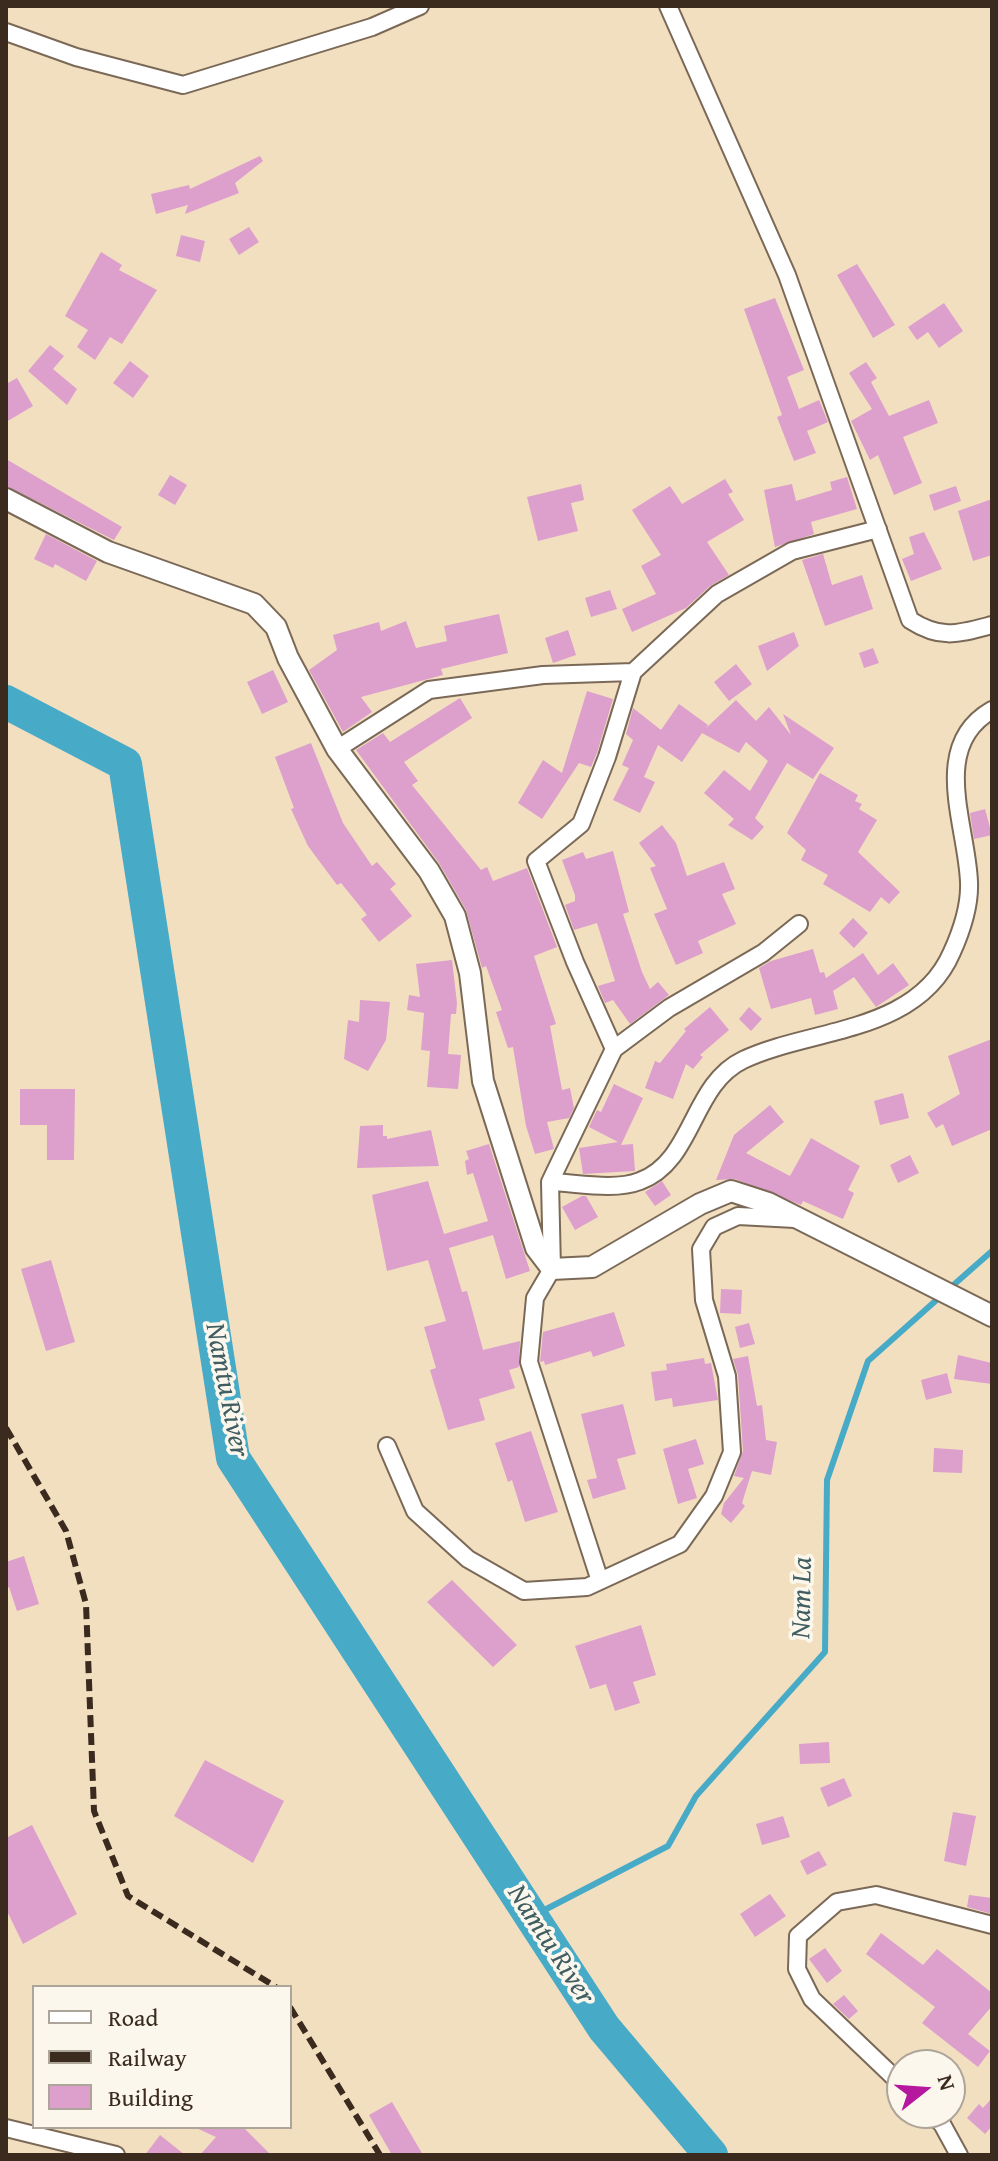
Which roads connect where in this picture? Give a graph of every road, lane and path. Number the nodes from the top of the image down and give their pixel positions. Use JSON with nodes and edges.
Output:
{"nodes":[{"id":1,"x":420,"y":6,"type":"edge"},
{"id":2,"x":668,"y":6,"type":"edge"},
{"id":3,"x":6,"y":32,"type":"edge"},
{"id":4,"x":6,"y":499,"type":"edge"},
{"id":5,"x":878,"y":529,"type":"junction"},
{"id":6,"x":992,"y":625,"type":"edge"},
{"id":7,"x":633,"y":672,"type":"junction"},
{"id":8,"x":992,"y":710,"type":"edge"},
{"id":9,"x":337,"y":749,"type":"junction"},
{"id":10,"x":799,"y":924,"type":"dead end"},
{"id":11,"x":614,"y":1049,"type":"junction"},
{"id":12,"x":550,"y":1182,"type":"junction"},
{"id":13,"x":800,"y":1219,"type":"junction"},
{"id":14,"x":552,"y":1269,"type":"junction"},
{"id":15,"x":992,"y":1316,"type":"edge"},
{"id":16,"x":387,"y":1446,"type":"dead end"},
{"id":17,"x":600,"y":1581,"type":"junction"},
{"id":18,"x":992,"y":1925,"type":"edge"},
{"id":19,"x":886,"y":2070,"type":"edge"},
{"id":20,"x":6,"y":2128,"type":"edge"},
{"id":21,"x":945,"y":2129,"type":"edge"},
{"id":22,"x":116,"y":2155,"type":"edge"},
{"id":23,"x":959,"y":2155,"type":"edge"}],
"edges":[{"from":1,"to":3,"type":"street"},
{"from":2,"to":5,"type":"street"},
{"from":4,"to":9,"type":"street"},
{"from":5,"to":6,"type":"street"},
{"from":5,"to":7,"type":"street"},
{"from":7,"to":9,"type":"street"},
{"from":7,"to":11,"type":"street"},
{"from":8,"to":12,"type":"street"},
{"from":9,"to":14,"type":"street"},
{"from":10,"to":11,"type":"street"},
{"from":11,"to":12,"type":"street"},
{"from":12,"to":14,"type":"street"},
{"from":13,"to":14,"type":"street"},
{"from":13,"to":15,"type":"street"},
{"from":13,"to":17,"type":"street"},
{"from":14,"to":17,"type":"street"},
{"from":16,"to":17,"type":"street"},
{"from":18,"to":19,"type":"street"},
{"from":20,"to":22,"type":"street"},
{"from":21,"to":23,"type":"street"}]}
